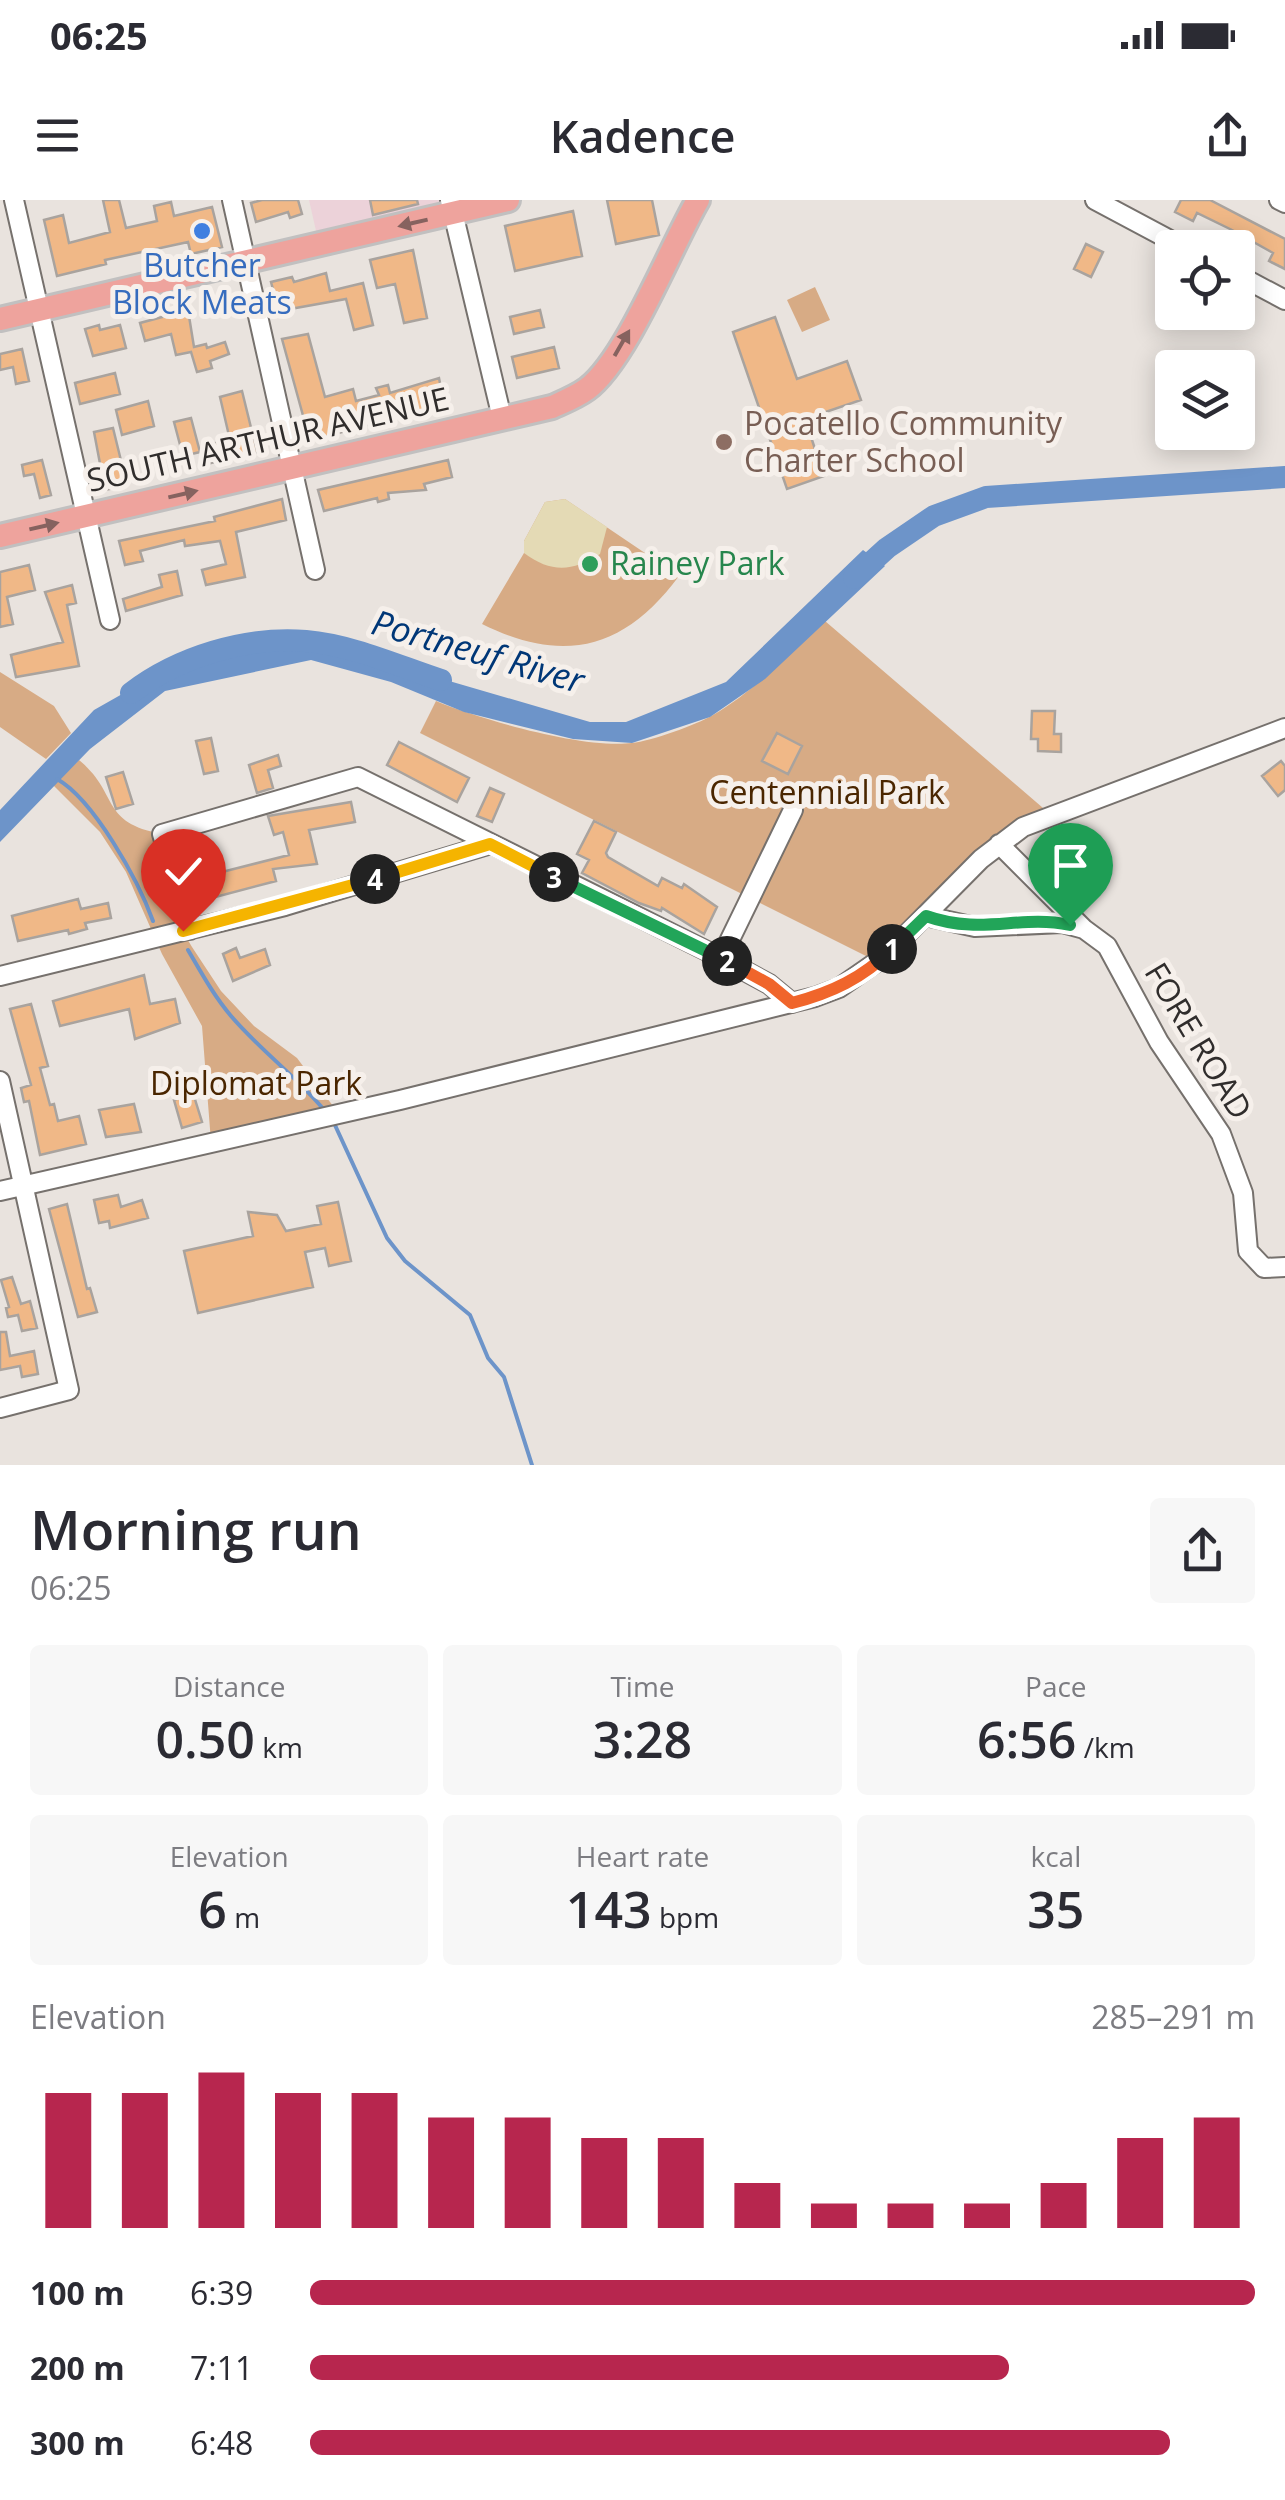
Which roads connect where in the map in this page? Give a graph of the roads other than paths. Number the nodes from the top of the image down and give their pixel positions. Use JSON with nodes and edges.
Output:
{"nodes":[{"id":1,"x":14,"y":200,"type":"edge"},
{"id":2,"x":232,"y":200,"type":"edge"},
{"id":3,"x":508,"y":200,"type":"edge"},
{"id":4,"x":698,"y":200,"type":"edge"},
{"id":5,"x":1096,"y":200,"type":"edge"},
{"id":6,"x":452,"y":207,"type":"edge"},
{"id":7,"x":1155,"y":232,"type":"edge"},
{"id":8,"x":246,"y":261,"type":"junction"},
{"id":9,"x":1255,"y":284,"type":"edge"},
{"id":10,"x":1285,"y":300,"type":"edge"},
{"id":11,"x":39,"y":310,"type":"junction"},
{"id":12,"x":0,"y":319,"type":"edge"},
{"id":13,"x":502,"y":418,"type":"junction"},
{"id":14,"x":292,"y":468,"type":"junction"},
{"id":15,"x":88,"y":516,"type":"junction"},
{"id":16,"x":0,"y":536,"type":"edge"},
{"id":17,"x":315,"y":570,"type":"dead end"},
{"id":18,"x":110,"y":620,"type":"dead end"},
{"id":19,"x":1285,"y":728,"type":"edge"},
{"id":20,"x":793,"y":810,"type":"dead end"},
{"id":21,"x":490,"y":844,"type":"junction"},
{"id":22,"x":998,"y":844,"type":"junction"},
{"id":23,"x":926,"y":916,"type":"junction"},
{"id":24,"x":1084,"y":929,"type":"junction"},
{"id":25,"x":190,"y":930,"type":"junction"},
{"id":26,"x":721,"y":958,"type":"junction"},
{"id":27,"x":0,"y":976,"type":"edge"},
{"id":28,"x":792,"y":1003,"type":"junction"},
{"id":29,"x":0,"y":1081,"type":"edge"},
{"id":30,"x":24,"y":1186,"type":"junction"},
{"id":31,"x":0,"y":1192,"type":"edge"},
{"id":32,"x":1285,"y":1267,"type":"edge"},
{"id":33,"x":0,"y":1408,"type":"edge"}],
"edges":[{"from":1,"to":11,"type":"street"},
{"from":2,"to":8,"type":"street"},
{"from":3,"to":6,"type":"main road"},
{"from":13,"to":4,"type":"main road","name":"SOUTH ARTHUR AVENUE","one_way":true},
{"from":5,"to":7,"type":"street"},
{"from":6,"to":8,"type":"main road","one_way":true},
{"from":6,"to":13,"type":"street"},
{"from":8,"to":11,"type":"main road"},
{"from":8,"to":14,"type":"street"},
{"from":9,"to":10,"type":"street"},
{"from":11,"to":12,"type":"main road"},
{"from":11,"to":15,"type":"street"},
{"from":13,"to":14,"type":"main road","name":"SOUTH ARTHUR AVENUE"},
{"from":15,"to":14,"type":"main road","name":"SOUTH ARTHUR AVENUE","one_way":true},
{"from":14,"to":17,"type":"street"},
{"from":16,"to":15,"type":"main road","name":"SOUTH ARTHUR AVENUE","one_way":true},
{"from":15,"to":18,"type":"street"},
{"from":19,"to":22,"type":"street"},
{"from":20,"to":26,"type":"street"},
{"from":21,"to":25,"type":"street"},
{"from":21,"to":25,"type":"street"},
{"from":21,"to":26,"type":"street"},
{"from":22,"to":23,"type":"street"},
{"from":22,"to":24,"type":"street","name":"FORE ROAD"},
{"from":23,"to":24,"type":"street"},
{"from":23,"to":28,"type":"street"},
{"from":24,"to":32,"type":"street","name":"FORE ROAD"},
{"from":25,"to":27,"type":"street"},
{"from":26,"to":28,"type":"street"},
{"from":28,"to":30,"type":"street"},
{"from":29,"to":30,"type":"street"},
{"from":30,"to":31,"type":"street"},
{"from":30,"to":33,"type":"street"}]}
